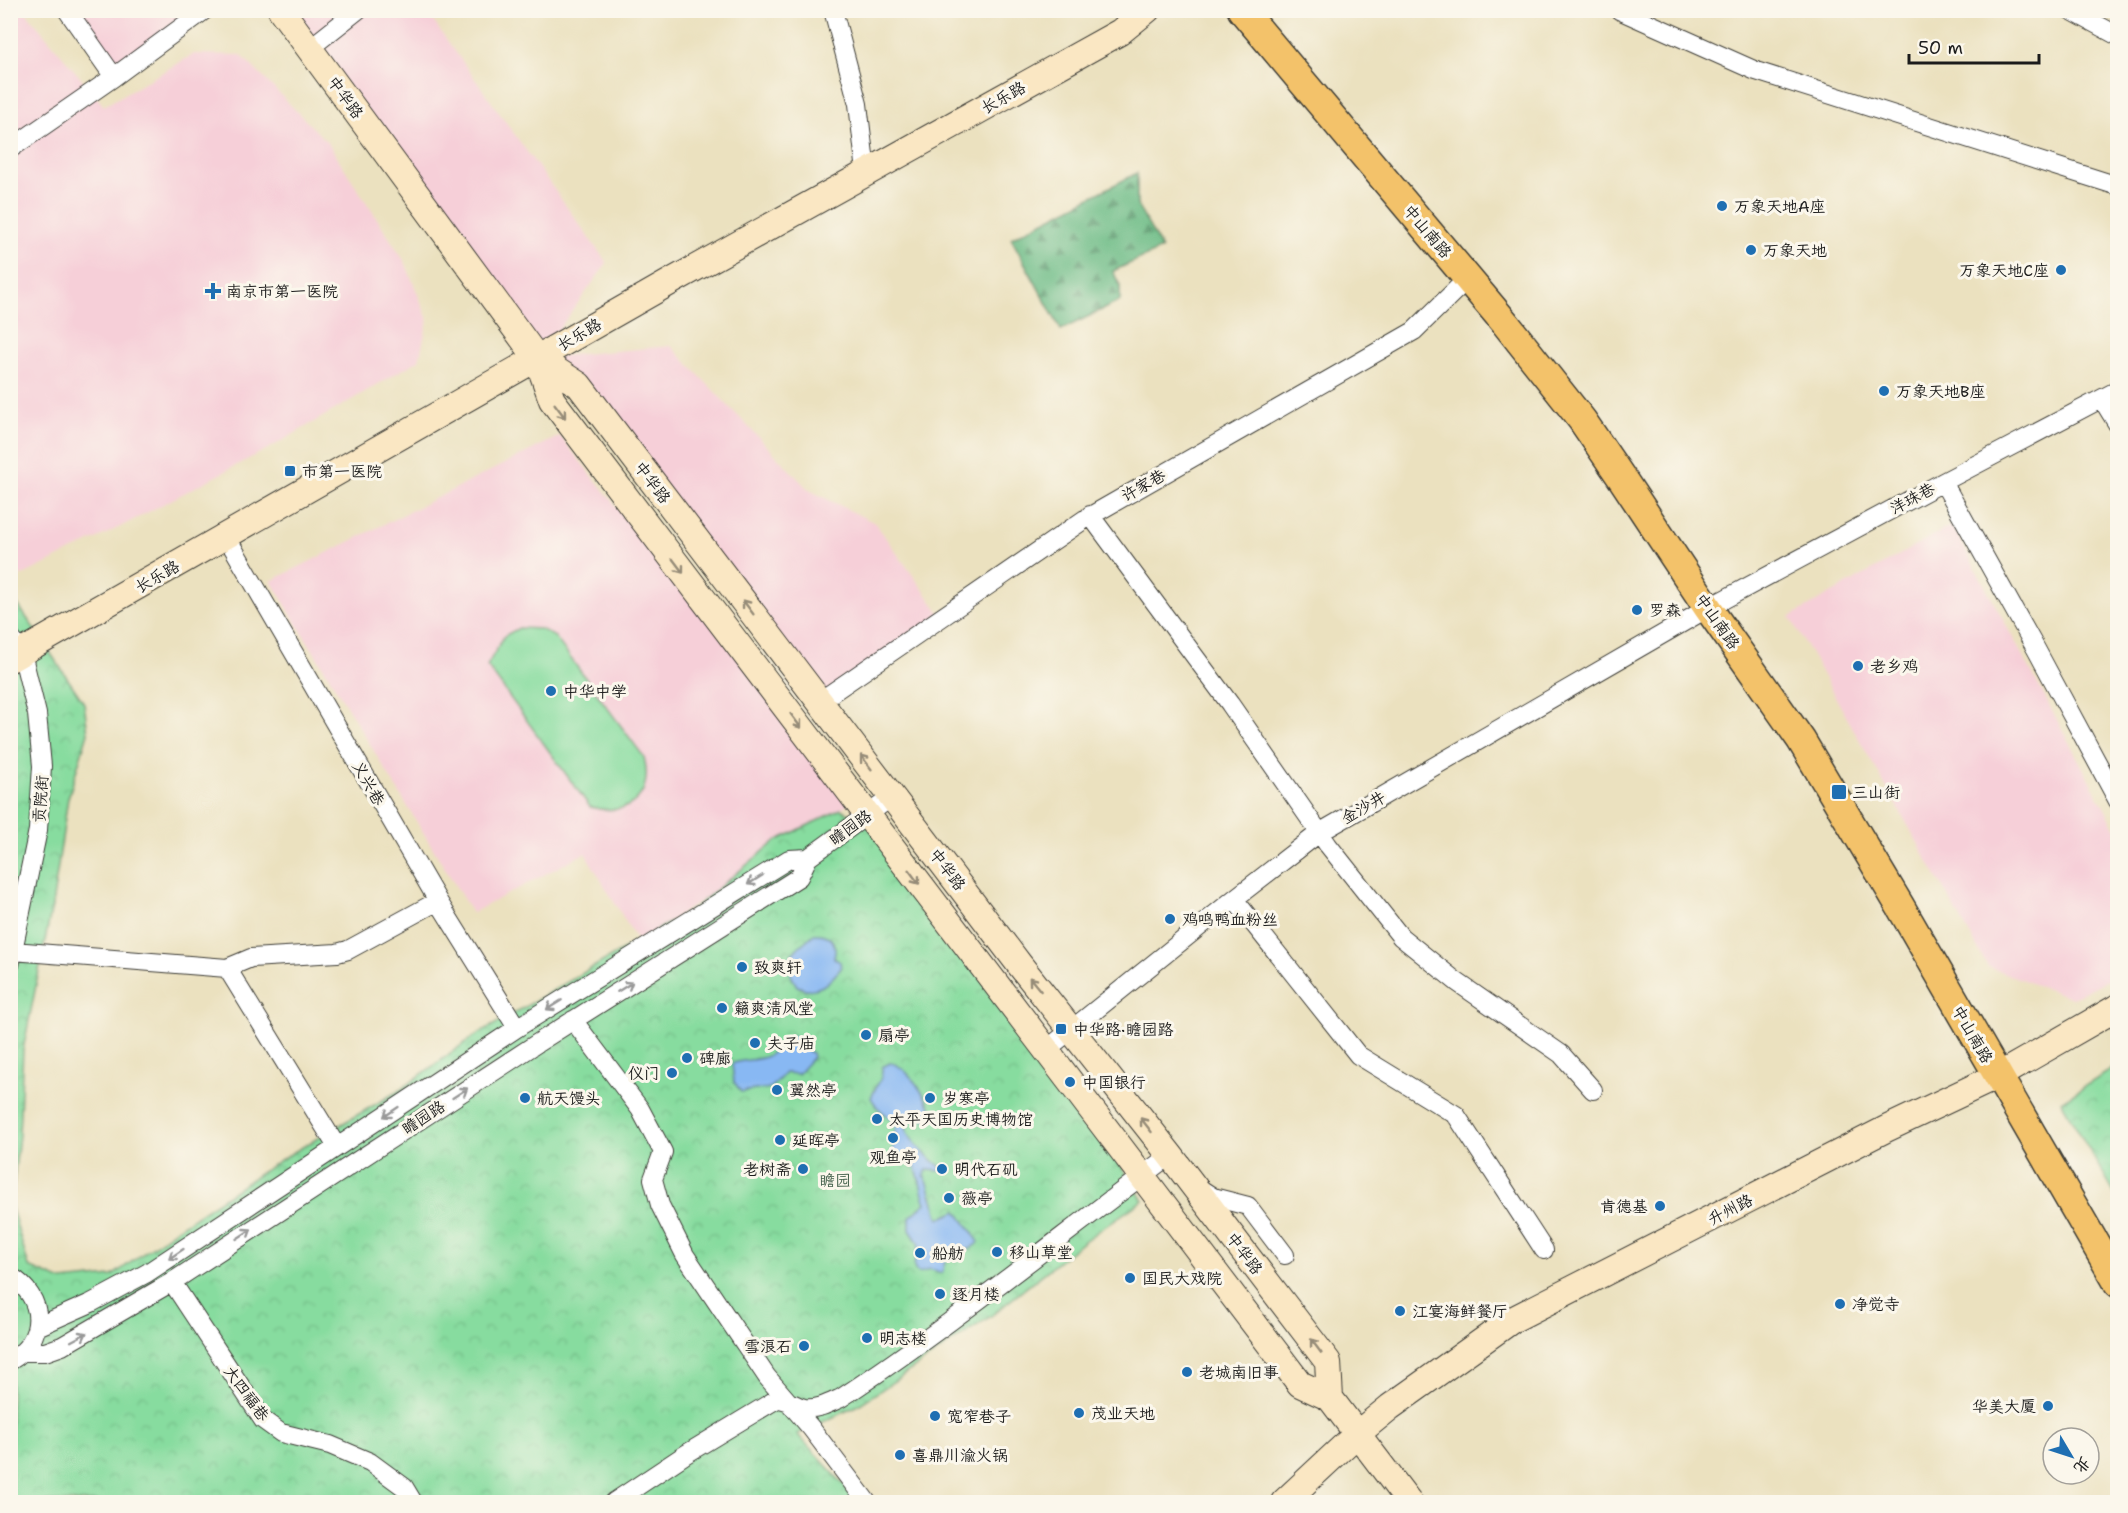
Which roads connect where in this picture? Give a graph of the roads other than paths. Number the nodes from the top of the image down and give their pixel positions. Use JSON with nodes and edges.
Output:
{"nodes":[{"id":1,"x":67,"y":10,"type":"edge"},
{"id":2,"x":206,"y":10,"type":"edge"},
{"id":3,"x":281,"y":10,"type":"edge"},
{"id":4,"x":358,"y":10,"type":"edge"},
{"id":5,"x":833,"y":10,"type":"edge"},
{"id":6,"x":1147,"y":10,"type":"edge"},
{"id":7,"x":1242,"y":10,"type":"edge"},
{"id":8,"x":1619,"y":10,"type":"edge"},
{"id":9,"x":2070,"y":10,"type":"edge"},
{"id":10,"x":2118,"y":36,"type":"edge"},
{"id":11,"x":310,"y":48,"type":"junction"},
{"id":12,"x":114,"y":77,"type":"junction"},
{"id":13,"x":10,"y":148,"type":"edge"},
{"id":14,"x":866,"y":172,"type":"junction"},
{"id":15,"x":2118,"y":186,"type":"edge"},
{"id":16,"x":1468,"y":278,"type":"junction"},
{"id":17,"x":537,"y":358,"type":"junction"},
{"id":18,"x":2110,"y":394,"type":"edge"},
{"id":19,"x":2118,"y":425,"type":"edge"},
{"id":20,"x":1943,"y":482,"type":"junction"},
{"id":21,"x":1090,"y":515,"type":"junction"},
{"id":22,"x":226,"y":536,"type":"junction"},
{"id":23,"x":1708,"y":608,"type":"junction"},
{"id":24,"x":14,"y":650,"type":"edge"},
{"id":25,"x":820,"y":701,"type":"junction"},
{"id":26,"x":892,"y":796,"type":"junction"},
{"id":27,"x":2118,"y":801,"type":"edge"},
{"id":28,"x":1319,"y":833,"type":"junction"},
{"id":29,"x":808,"y":858,"type":"junction"},
{"id":30,"x":1234,"y":899,"type":"junction"},
{"id":31,"x":438,"y":901,"type":"junction"},
{"id":32,"x":12,"y":958,"type":"edge"},
{"id":33,"x":227,"y":968,"type":"junction"},
{"id":34,"x":2118,"y":1007,"type":"edge"},
{"id":35,"x":573,"y":1020,"type":"junction"},
{"id":36,"x":520,"y":1026,"type":"junction"},
{"id":37,"x":1072,"y":1029,"type":"junction"},
{"id":38,"x":497,"y":1041,"type":"junction"},
{"id":39,"x":536,"y":1044,"type":"junction"},
{"id":40,"x":1046,"y":1050,"type":"junction"},
{"id":41,"x":509,"y":1061,"type":"junction"},
{"id":42,"x":1998,"y":1076,"type":"junction"},
{"id":43,"x":1593,"y":1090,"type":"dead end"},
{"id":44,"x":337,"y":1147,"type":"junction"},
{"id":45,"x":1170,"y":1155,"type":"junction"},
{"id":46,"x":1192,"y":1184,"type":"junction"},
{"id":47,"x":1544,"y":1250,"type":"dead end"},
{"id":48,"x":1285,"y":1255,"type":"dead end"},
{"id":49,"x":10,"y":1276,"type":"edge"},
{"id":50,"x":172,"y":1282,"type":"junction"},
{"id":51,"x":2118,"y":1283,"type":"edge"},
{"id":52,"x":37,"y":1327,"type":"junction"},
{"id":53,"x":17,"y":1356,"type":"edge"},
{"id":54,"x":1330,"y":1398,"type":"junction"},
{"id":55,"x":785,"y":1399,"type":"junction"},
{"id":56,"x":1357,"y":1434,"type":"junction"},
{"id":57,"x":413,"y":1503,"type":"edge"},
{"id":58,"x":614,"y":1503,"type":"edge"},
{"id":59,"x":867,"y":1503,"type":"edge"},
{"id":60,"x":1284,"y":1503,"type":"edge"},
{"id":61,"x":1409,"y":1503,"type":"edge"}],
"edges":[{"from":1,"to":12,"type":"street"},
{"from":2,"to":12,"type":"street"},
{"from":3,"to":11,"type":"main road","name":"中华路"},
{"from":4,"to":11,"type":"street"},
{"from":5,"to":14,"type":"street"},
{"from":6,"to":14,"type":"main road","name":"长乐路"},
{"from":7,"to":16,"type":"main road","name":"中山南路"},
{"from":8,"to":15,"type":"street"},
{"from":9,"to":10,"type":"street"},
{"from":11,"to":17,"type":"main road","name":"中华路"},
{"from":12,"to":13,"type":"street"},
{"from":14,"to":17,"type":"main road","name":"长乐路"},
{"from":16,"to":21,"type":"street","name":"许家巷"},
{"from":16,"to":23,"type":"main road","name":"中山南路"},
{"from":17,"to":22,"type":"main road","name":"长乐路"},
{"from":25,"to":17,"type":"main road","name":"中华路","one_way":true},
{"from":17,"to":40,"type":"main road","name":"中华路","one_way":true},
{"from":18,"to":19,"type":"street"},
{"from":18,"to":20,"type":"street","name":"洋珠巷"},
{"from":20,"to":23,"type":"street","name":"洋珠巷"},
{"from":20,"to":27,"type":"street"},
{"from":21,"to":25,"type":"street","name":"许家巷"},
{"from":21,"to":28,"type":"street"},
{"from":22,"to":24,"type":"main road","name":"长乐路"},
{"from":22,"to":31,"type":"street","name":"义兴巷"},
{"from":23,"to":28,"type":"street","name":"金沙井"},
{"from":23,"to":42,"type":"main road","name":"中山南路"},
{"from":24,"to":32,"type":"street","name":"贡院街"},
{"from":26,"to":25,"type":"main road","name":"中华路","one_way":true},
{"from":26,"to":29,"type":"street","name":"瞻园路"},
{"from":37,"to":26,"type":"main road","name":"中华路","one_way":true},
{"from":28,"to":30,"type":"street","name":"金沙井"},
{"from":28,"to":43,"type":"street"},
{"from":35,"to":29,"type":"street","name":"瞻园路","one_way":true},
{"from":29,"to":36,"type":"street","name":"瞻园路","one_way":true},
{"from":30,"to":37,"type":"street","name":"金沙井"},
{"from":30,"to":47,"type":"street"},
{"from":31,"to":33,"type":"street"},
{"from":31,"to":36,"type":"street","name":"义兴巷"},
{"from":32,"to":33,"type":"street"},
{"from":33,"to":44,"type":"street"},
{"from":34,"to":42,"type":"main road","name":"升州路"},
{"from":35,"to":39,"type":"street","name":"瞻园路"},
{"from":35,"to":55,"type":"street"},
{"from":36,"to":38,"type":"street","name":"瞻园路"},
{"from":36,"to":39,"type":"street","name":"义兴巷"},
{"from":37,"to":40,"type":"street","name":"金沙井"},
{"from":45,"to":37,"type":"main road","name":"中华路","one_way":true},
{"from":38,"to":41,"type":"street"},
{"from":38,"to":44,"type":"street","name":"瞻园路","one_way":true},
{"from":39,"to":41,"type":"street","name":"瞻园路"},
{"from":40,"to":54,"type":"main road","name":"中华路"},
{"from":50,"to":41,"type":"street","name":"瞻园路","one_way":true},
{"from":42,"to":51,"type":"main road","name":"中山南路"},
{"from":42,"to":56,"type":"main road","name":"升州路"},
{"from":44,"to":52,"type":"street","name":"瞻园路","one_way":true},
{"from":45,"to":46,"type":"main road","name":"中华路"},
{"from":45,"to":55,"type":"street"},
{"from":46,"to":48,"type":"street"},
{"from":54,"to":46,"type":"main road","name":"中华路","one_way":true},
{"from":49,"to":52,"type":"street"},
{"from":53,"to":50,"type":"street","name":"瞻园路","one_way":true},
{"from":50,"to":57,"type":"street","name":"大四福巷"},
{"from":52,"to":53,"type":"street"},
{"from":54,"to":56,"type":"main road","name":"中华路"},
{"from":55,"to":58,"type":"street"},
{"from":55,"to":59,"type":"street"},
{"from":56,"to":60,"type":"main road","name":"升州路"},
{"from":56,"to":61,"type":"main road","name":"中华路"}]}
